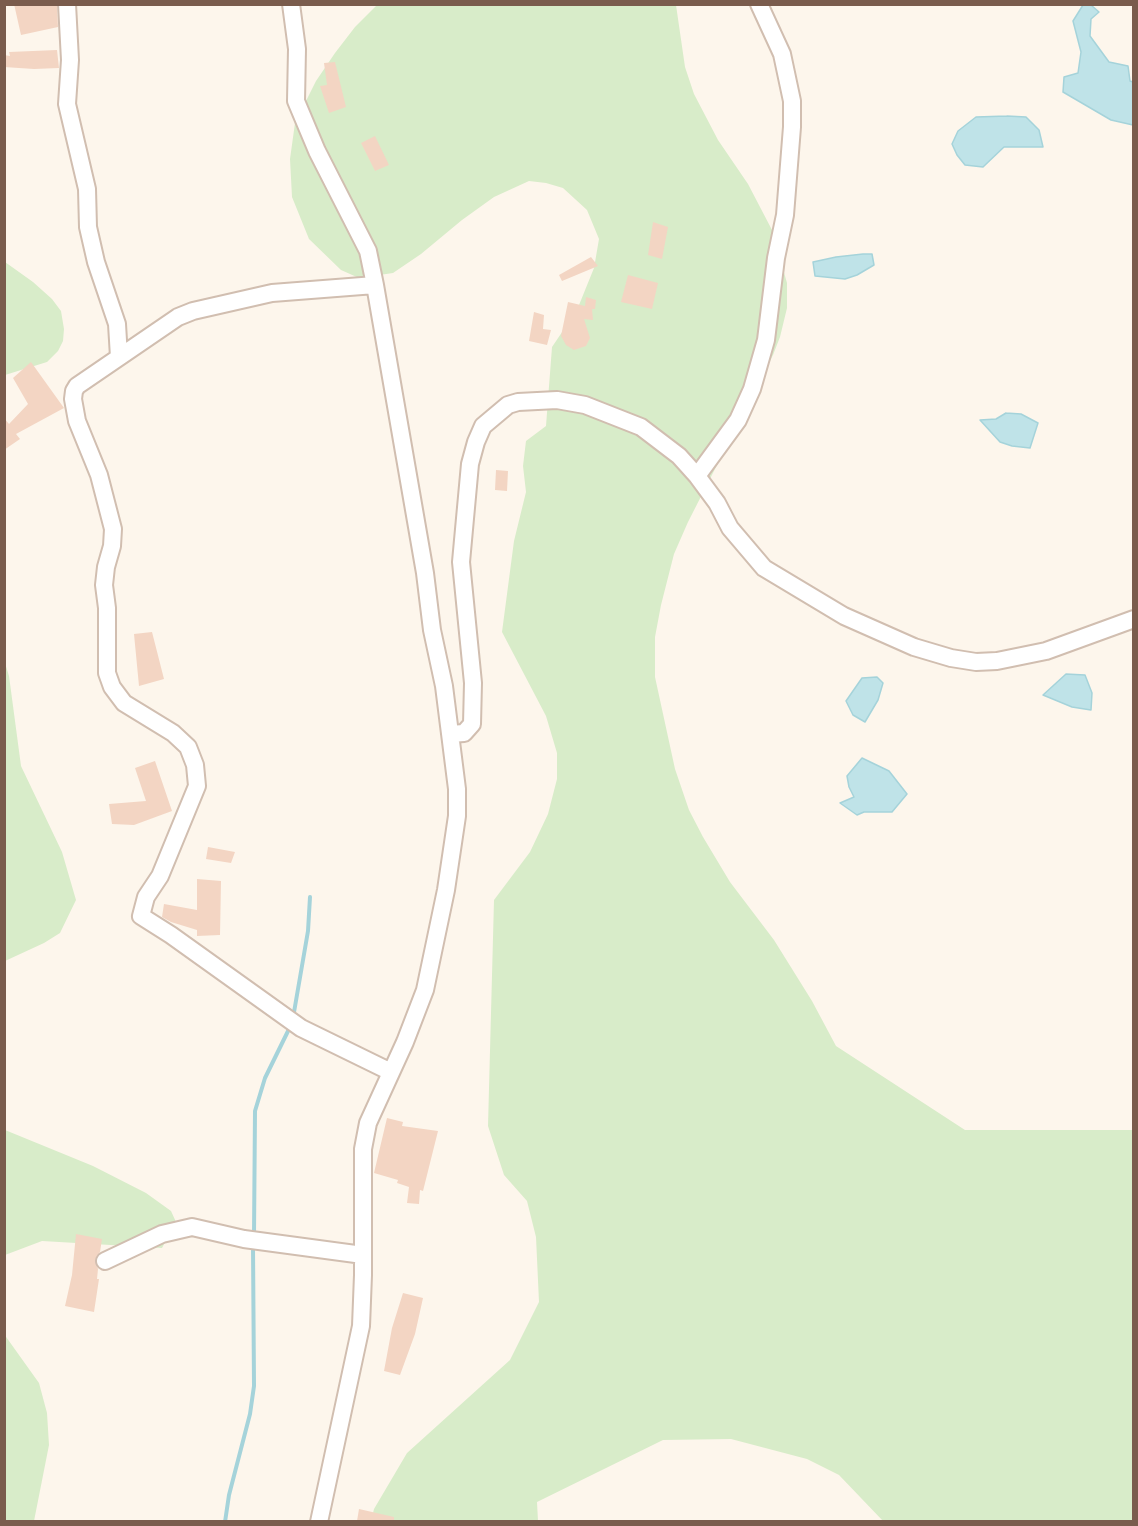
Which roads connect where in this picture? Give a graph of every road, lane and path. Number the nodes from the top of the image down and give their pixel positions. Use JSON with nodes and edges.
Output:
{"nodes":[{"id":1,"x":68,"y":4,"type":"edge"},
{"id":2,"x":291,"y":4,"type":"edge"},
{"id":3,"x":759,"y":4,"type":"edge"},
{"id":4,"x":375,"y":285,"type":"junction"},
{"id":5,"x":119,"y":357,"type":"junction"},
{"id":6,"x":697,"y":476,"type":"junction"},
{"id":7,"x":1134,"y":618,"type":"edge"},
{"id":8,"x":450,"y":734,"type":"junction"},
{"id":9,"x":392,"y":1072,"type":"junction"},
{"id":10,"x":363,"y":1255,"type":"junction"},
{"id":11,"x":105,"y":1261,"type":"dead end"},
{"id":12,"x":320,"y":1521,"type":"edge"}],
"edges":[{"from":1,"to":5,"type":"street"},
{"from":2,"to":4,"type":"street"},
{"from":3,"to":6,"type":"street"},
{"from":4,"to":5,"type":"street"},
{"from":4,"to":8,"type":"street"},
{"from":5,"to":9,"type":"street"},
{"from":6,"to":7,"type":"street"},
{"from":6,"to":8,"type":"street"},
{"from":8,"to":9,"type":"street"},
{"from":9,"to":10,"type":"street"},
{"from":10,"to":11,"type":"street"},
{"from":10,"to":12,"type":"street"}]}
